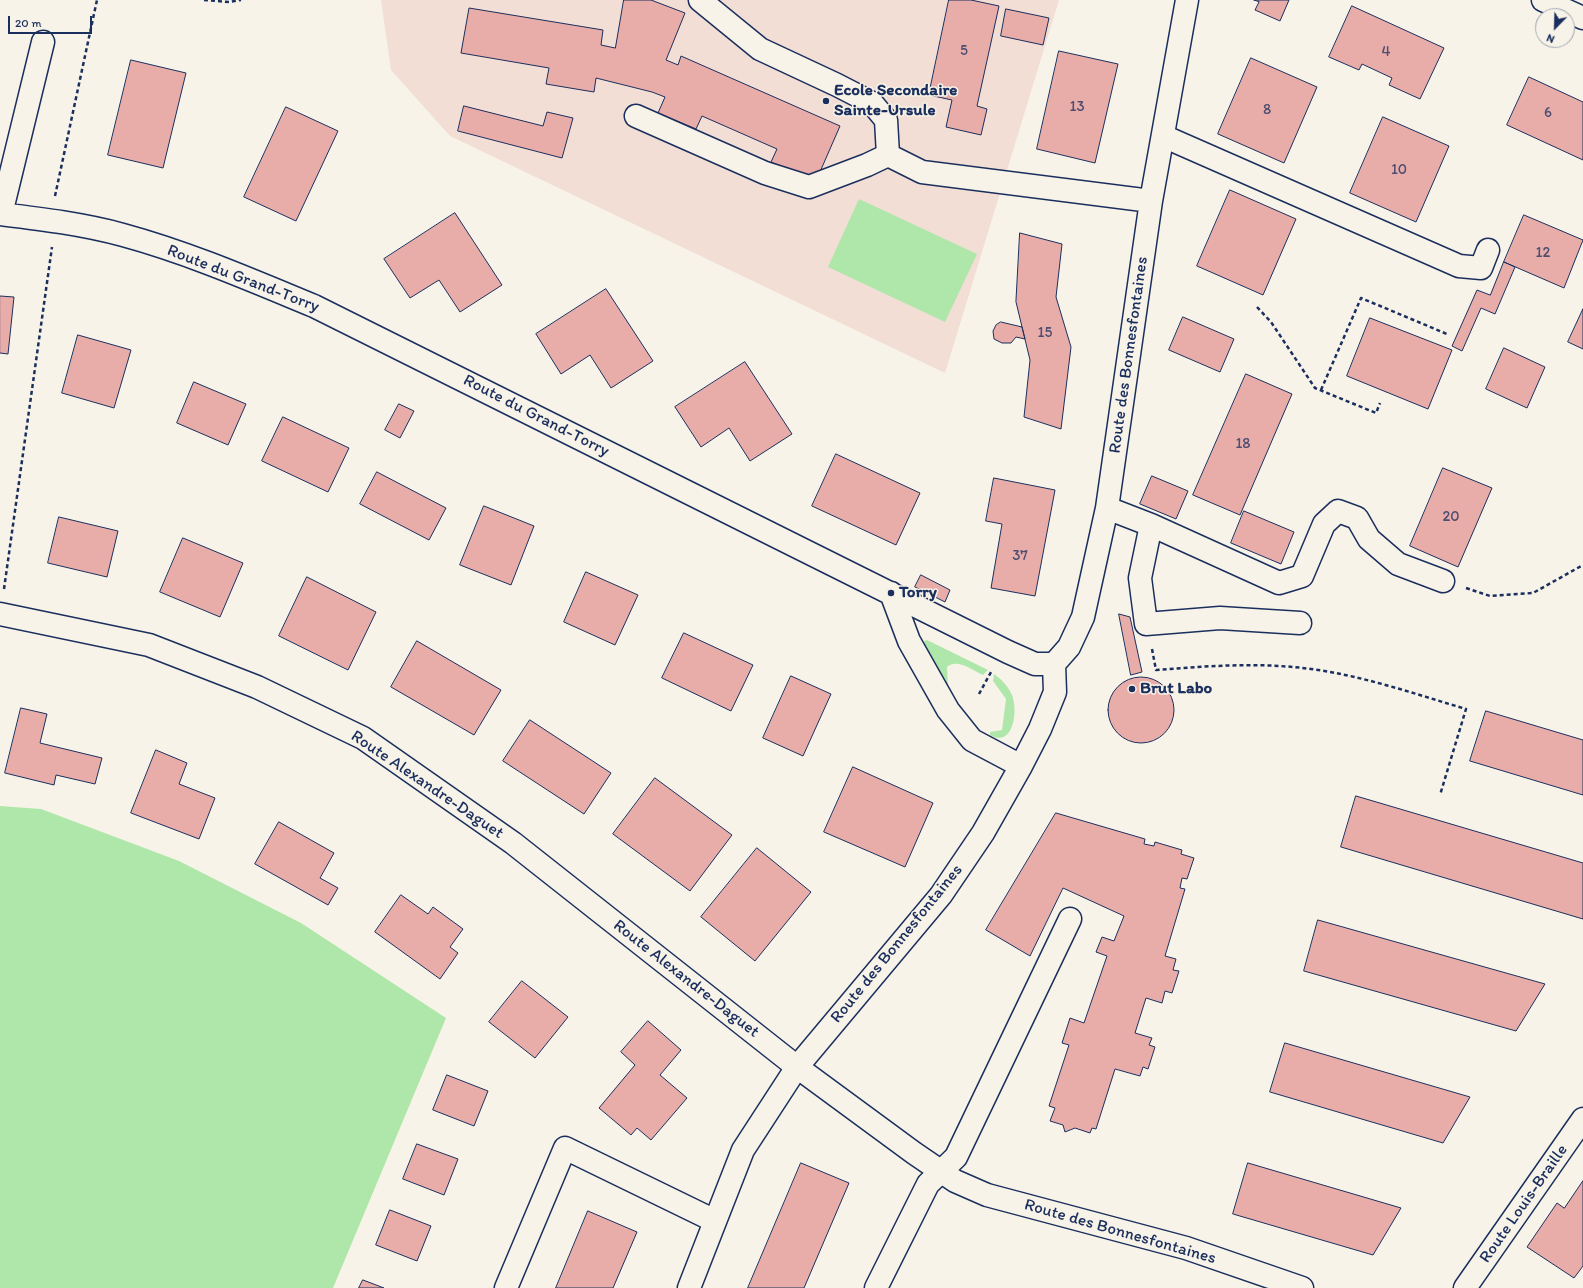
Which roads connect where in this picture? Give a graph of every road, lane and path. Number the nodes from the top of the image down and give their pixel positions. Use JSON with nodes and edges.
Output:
{"nodes":[{"id":1,"x":97,"y":0,"type":"edge"},
{"id":2,"x":204,"y":0,"type":"edge"},
{"id":3,"x":241,"y":0,"type":"edge"},
{"id":4,"x":700,"y":0,"type":"edge"},
{"id":5,"x":1187,"y":0,"type":"edge"},
{"id":6,"x":1544,"y":0,"type":"edge"},
{"id":7,"x":1583,"y":18,"type":"edge"},
{"id":8,"x":43,"y":42,"type":"dead end"},
{"id":9,"x":636,"y":116,"type":"dead end"},
{"id":10,"x":1163,"y":136,"type":"junction"},
{"id":11,"x":888,"y":156,"type":"junction"},
{"id":12,"x":1151,"y":201,"type":"junction"},
{"id":13,"x":0,"y":214,"type":"edge"},
{"id":14,"x":55,"y":221,"type":"junction"},
{"id":15,"x":1488,"y":250,"type":"dead end"},
{"id":16,"x":1257,"y":306,"type":"dead end"},
{"id":17,"x":1447,"y":334,"type":"dead end"},
{"id":18,"x":1321,"y":390,"type":"junction"},
{"id":19,"x":1380,"y":403,"type":"dead end"},
{"id":20,"x":1107,"y":508,"type":"junction"},
{"id":21,"x":1151,"y":525,"type":"junction"},
{"id":22,"x":1583,"y":565,"type":"edge"},
{"id":23,"x":1443,"y":581,"type":"joint"},
{"id":24,"x":891,"y":593,"type":"junction"},
{"id":25,"x":2,"y":605,"type":"edge"},
{"id":26,"x":1300,"y":623,"type":"dead end"},
{"id":27,"x":1146,"y":624,"type":"junction"},
{"id":28,"x":1054,"y":664,"type":"junction"},
{"id":29,"x":995,"y":671,"type":"dead end"},
{"id":30,"x":979,"y":694,"type":"dead end"},
{"id":31,"x":1021,"y":766,"type":"junction"},
{"id":32,"x":1440,"y":795,"type":"dead end"},
{"id":33,"x":1070,"y":919,"type":"dead end"},
{"id":34,"x":797,"y":1067,"type":"junction"},
{"id":35,"x":1583,"y":1119,"type":"edge"},
{"id":36,"x":940,"y":1170,"type":"junction"},
{"id":37,"x":715,"y":1221,"type":"junction"},
{"id":38,"x":506,"y":1288,"type":"edge"},
{"id":39,"x":689,"y":1288,"type":"edge"},
{"id":40,"x":876,"y":1288,"type":"edge"},
{"id":41,"x":1302,"y":1288,"type":"edge"},
{"id":42,"x":1466,"y":1288,"type":"edge"}],
"edges":[{"from":1,"to":14,"type":"path"},
{"from":2,"to":3,"type":"path"},
{"from":4,"to":11,"type":"street"},
{"from":5,"to":10,"type":"street","name":"Route des Bonnesfontaines"},
{"from":6,"to":7,"type":"street"},
{"from":8,"to":13,"type":"street"},
{"from":9,"to":11,"type":"street"},
{"from":10,"to":12,"type":"street","name":"Route des Bonnesfontaines"},
{"from":10,"to":15,"type":"street"},
{"from":11,"to":12,"type":"street"},
{"from":12,"to":20,"type":"street","name":"Route des Bonnesfontaines"},
{"from":13,"to":14,"type":"street","name":"Route du Grand-Torry"},
{"from":14,"to":24,"type":"street","name":"Route du Grand-Torry"},
{"from":14,"to":25,"type":"path"},
{"from":16,"to":18,"type":"path"},
{"from":17,"to":18,"type":"path"},
{"from":18,"to":19,"type":"path"},
{"from":20,"to":21,"type":"street"},
{"from":20,"to":28,"type":"street","name":"Route des Bonnesfontaines"},
{"from":21,"to":23,"type":"street"},
{"from":21,"to":27,"type":"street"},
{"from":22,"to":23,"type":"path"},
{"from":24,"to":28,"type":"street","name":"Route du Grand-Torry"},
{"from":24,"to":31,"type":"street"},
{"from":25,"to":34,"type":"street","name":"Route Alexandre-Daguet"},
{"from":26,"to":27,"type":"street"},
{"from":27,"to":32,"type":"path"},
{"from":28,"to":31,"type":"street","name":"Route des Bonnesfontaines"},
{"from":29,"to":30,"type":"path"},
{"from":31,"to":34,"type":"street","name":"Route des Bonnesfontaines"},
{"from":33,"to":36,"type":"street"},
{"from":34,"to":36,"type":"street","name":"Route des Bonnesfontaines"},
{"from":34,"to":37,"type":"street","name":"Route des Bonnesfontaines"},
{"from":35,"to":42,"type":"street","name":"Route Louis-Braille"},
{"from":36,"to":40,"type":"street"},
{"from":36,"to":41,"type":"street","name":"Route des Bonnesfontaines"},
{"from":37,"to":38,"type":"street"},
{"from":37,"to":39,"type":"street","name":"Route des Bonnesfontaines"}]}
